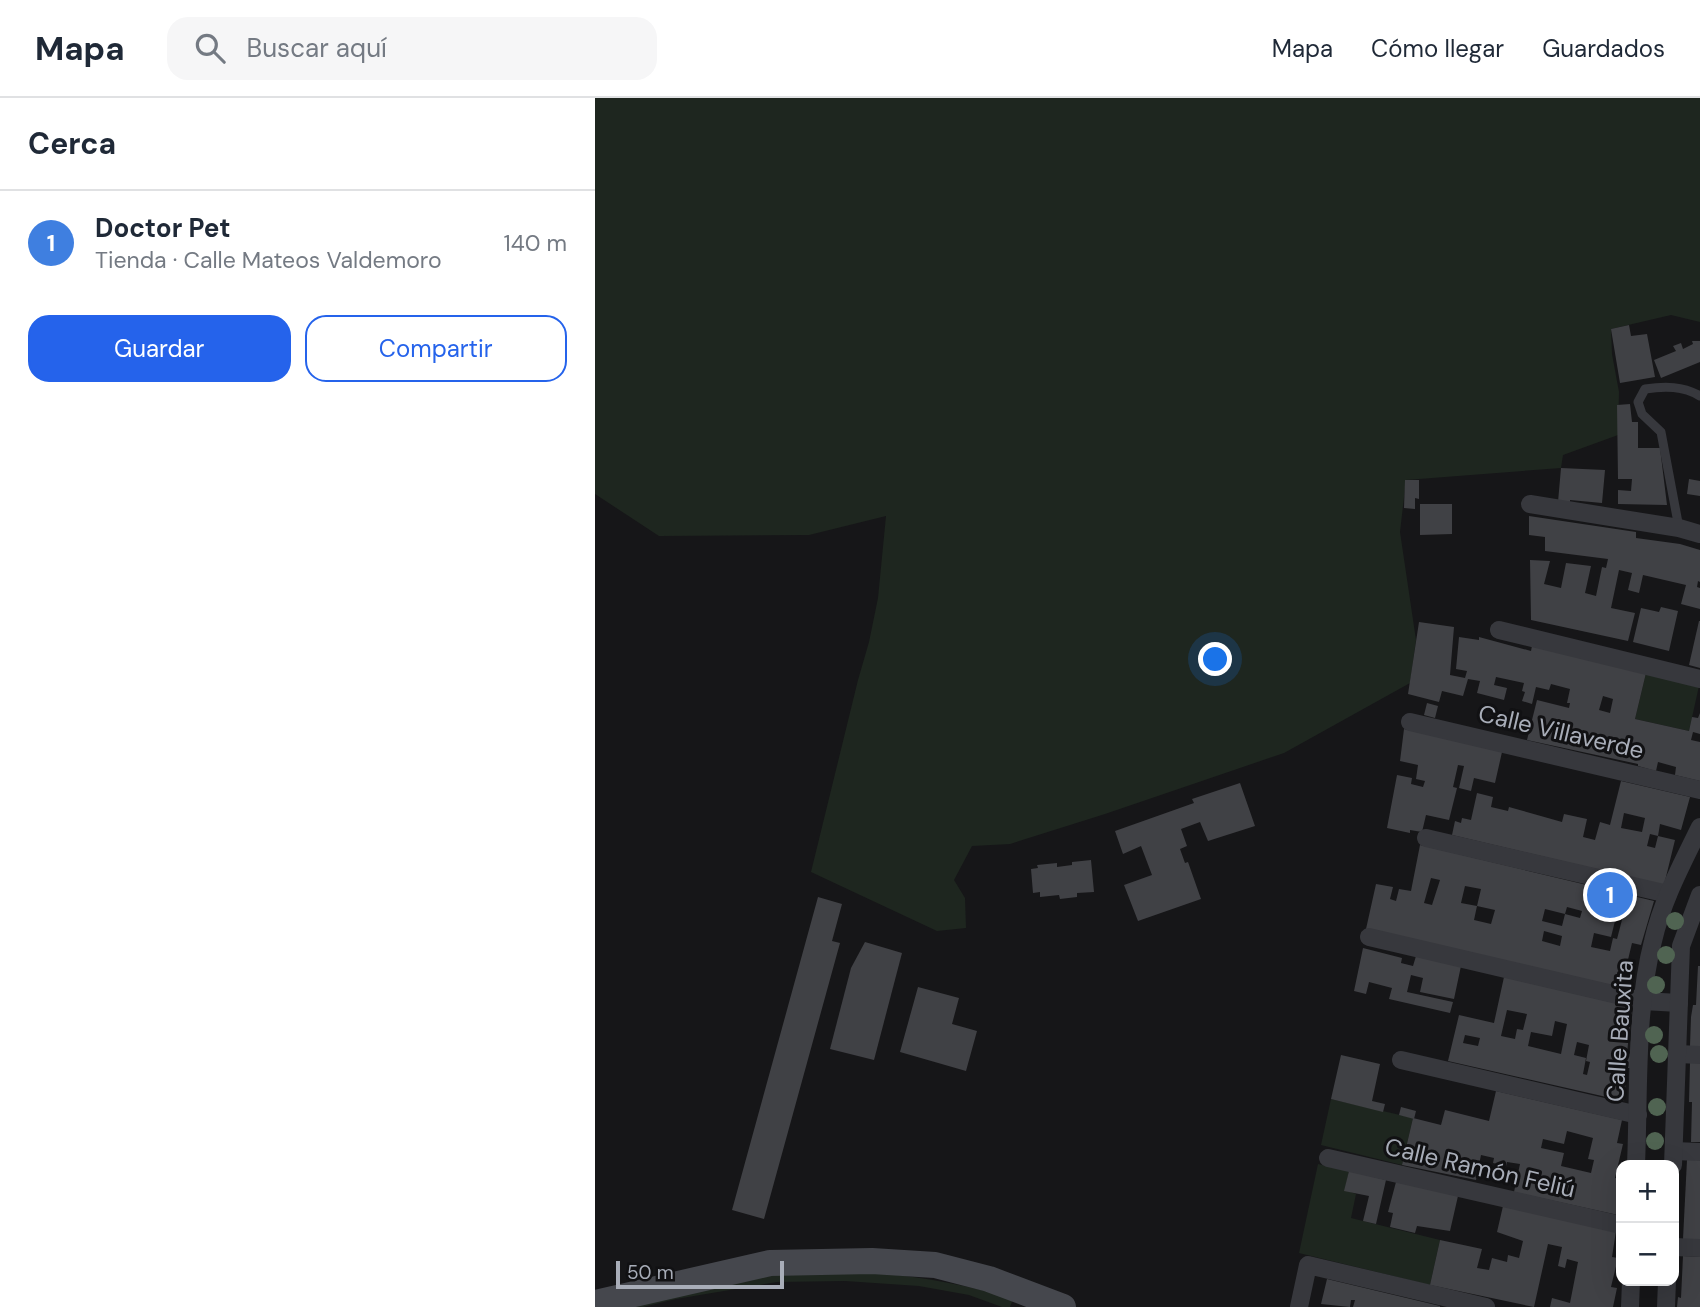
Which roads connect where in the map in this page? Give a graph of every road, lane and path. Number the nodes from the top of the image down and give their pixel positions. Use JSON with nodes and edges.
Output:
{"nodes":[{"id":1,"x":1700,"y":396,"type":"edge"},
{"id":2,"x":1530,"y":503,"type":"dead end"},
{"id":3,"x":1680,"y":517,"type":"junction"},
{"id":4,"x":1700,"y":534,"type":"edge"},
{"id":5,"x":1499,"y":630,"type":"dead end"},
{"id":6,"x":1700,"y":679,"type":"edge"},
{"id":7,"x":1410,"y":722,"type":"dead end"},
{"id":8,"x":1700,"y":790,"type":"edge"},
{"id":9,"x":1700,"y":827,"type":"edge"},
{"id":10,"x":1426,"y":838,"type":"dead end"},
{"id":11,"x":1668,"y":894,"type":"junction"},
{"id":12,"x":1700,"y":895,"type":"edge"},
{"id":13,"x":1369,"y":937,"type":"dead end"},
{"id":14,"x":1643,"y":1001,"type":"junction"},
{"id":15,"x":1679,"y":1003,"type":"junction"},
{"id":16,"x":1678,"y":1054,"type":"junction"},
{"id":17,"x":1700,"y":1055,"type":"edge"},
{"id":18,"x":1401,"y":1060,"type":"dead end"},
{"id":19,"x":1638,"y":1115,"type":"junction"},
{"id":20,"x":1700,"y":1152,"type":"edge"},
{"id":21,"x":1328,"y":1158,"type":"dead end"},
{"id":22,"x":1674,"y":1158,"type":"edge"},
{"id":23,"x":1636,"y":1160,"type":"edge"},
{"id":24,"x":1616,"y":1224,"type":"edge"},
{"id":25,"x":1679,"y":1247,"type":"edge"},
{"id":26,"x":1700,"y":1248,"type":"edge"},
{"id":27,"x":1631,"y":1286,"type":"edge"},
{"id":28,"x":1667,"y":1286,"type":"edge"},
{"id":29,"x":595,"y":1303,"type":"edge"},
{"id":30,"x":1063,"y":1307,"type":"edge"},
{"id":31,"x":1299,"y":1307,"type":"edge"},
{"id":32,"x":1486,"y":1307,"type":"edge"},
{"id":33,"x":1630,"y":1307,"type":"edge"},
{"id":34,"x":1666,"y":1307,"type":"edge"}],
"edges":[{"from":1,"to":3,"type":"lane"},
{"from":2,"to":3,"type":"street"},
{"from":3,"to":4,"type":"street"},
{"from":5,"to":6,"type":"street"},
{"from":7,"to":8,"type":"street","name":"Calle Villaverde"},
{"from":9,"to":11,"type":"street","name":"Calle Bauxita"},
{"from":10,"to":11,"type":"street"},
{"from":11,"to":14,"type":"street","name":"Calle Bauxita"},
{"from":12,"to":15,"type":"street"},
{"from":13,"to":14,"type":"street"},
{"from":14,"to":15,"type":"street"},
{"from":14,"to":19,"type":"street","name":"Calle Bauxita"},
{"from":15,"to":16,"type":"street"},
{"from":16,"to":17,"type":"street"},
{"from":16,"to":22,"type":"street"},
{"from":18,"to":19,"type":"street"},
{"from":19,"to":23,"type":"street","name":"Calle Bauxita"},
{"from":20,"to":22,"type":"street"},
{"from":21,"to":24,"type":"street","name":"Calle Ramón Feliú"},
{"from":25,"to":26,"type":"street"},
{"from":27,"to":33,"type":"street"},
{"from":28,"to":34,"type":"street"},
{"from":29,"to":30,"type":"street"},
{"from":31,"to":32,"type":"street"}]}
